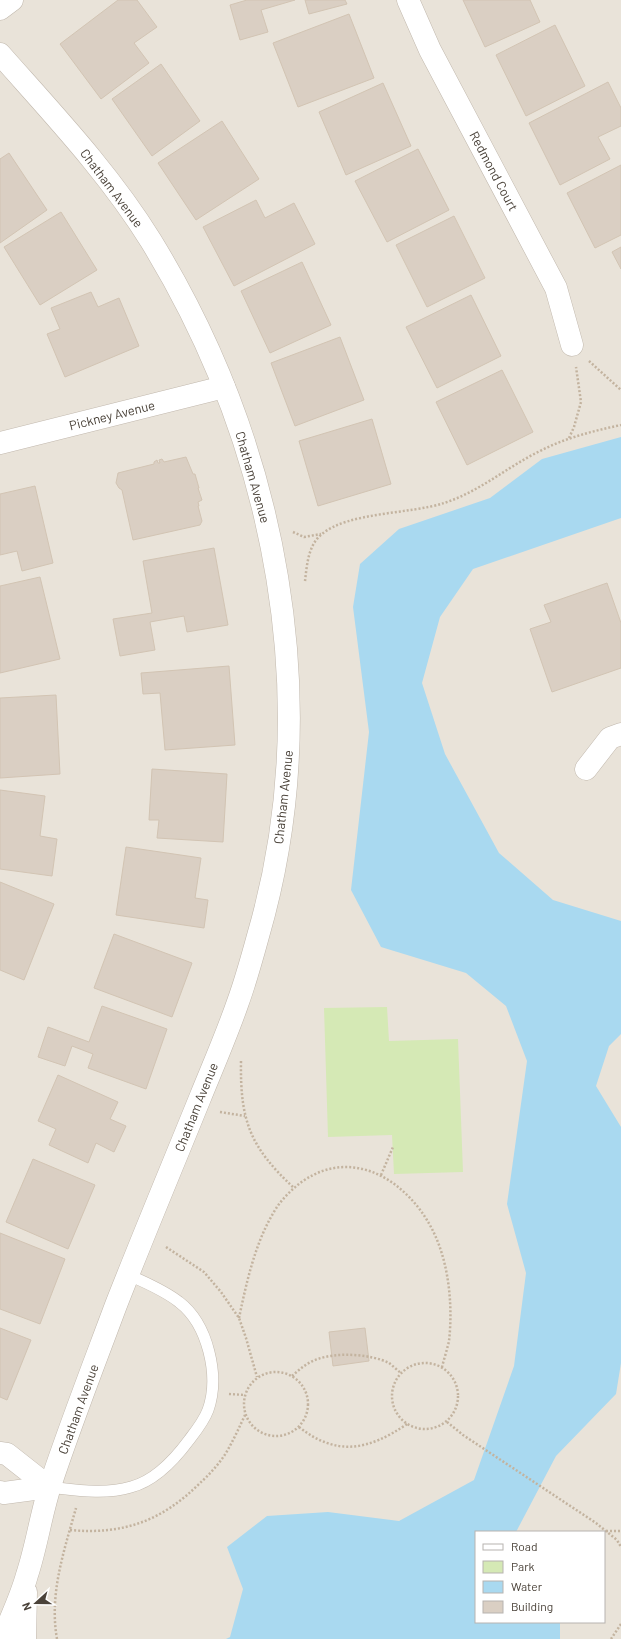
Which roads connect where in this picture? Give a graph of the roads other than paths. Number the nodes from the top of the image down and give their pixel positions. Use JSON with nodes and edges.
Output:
{"nodes":[{"id":1,"x":12,"y":0,"type":"edge"},
{"id":2,"x":408,"y":0,"type":"edge"},
{"id":3,"x":0,"y":9,"type":"edge"},
{"id":4,"x":0,"y":54,"type":"edge"},
{"id":5,"x":572,"y":345,"type":"road end"},
{"id":6,"x":224,"y":387,"type":"junction"},
{"id":7,"x":0,"y":443,"type":"edge"},
{"id":8,"x":621,"y":734,"type":"edge"},
{"id":9,"x":586,"y":769,"type":"dead end"},
{"id":10,"x":128,"y":1275,"type":"junction"},
{"id":11,"x":0,"y":1453,"type":"edge"},
{"id":12,"x":49,"y":1487,"type":"junction"},
{"id":13,"x":0,"y":1492,"type":"edge"},
{"id":14,"x":27,"y":1577,"type":"junction"},
{"id":15,"x":2,"y":1639,"type":"edge"},
{"id":16,"x":25,"y":1639,"type":"edge"}],
"edges":[{"from":1,"to":3,"type":"street"},
{"from":2,"to":5,"type":"street","name":"Redmond Court"},
{"from":4,"to":6,"type":"street","name":"Chatham Avenue"},
{"from":6,"to":7,"type":"street","name":"Pickney Avenue"},
{"from":6,"to":10,"type":"street","name":"Chatham Avenue"},
{"from":8,"to":9,"type":"street"},
{"from":10,"to":12,"type":"street","name":"Chatham Avenue"},
{"from":10,"to":12,"type":"lane"},
{"from":11,"to":12,"type":"street"},
{"from":12,"to":13,"type":"street"},
{"from":12,"to":14,"type":"street","name":"Chatham Avenue"},
{"from":14,"to":15,"type":"street","name":"Chatham Avenue"},
{"from":14,"to":16,"type":"street","name":"Chatham Avenue"}]}
